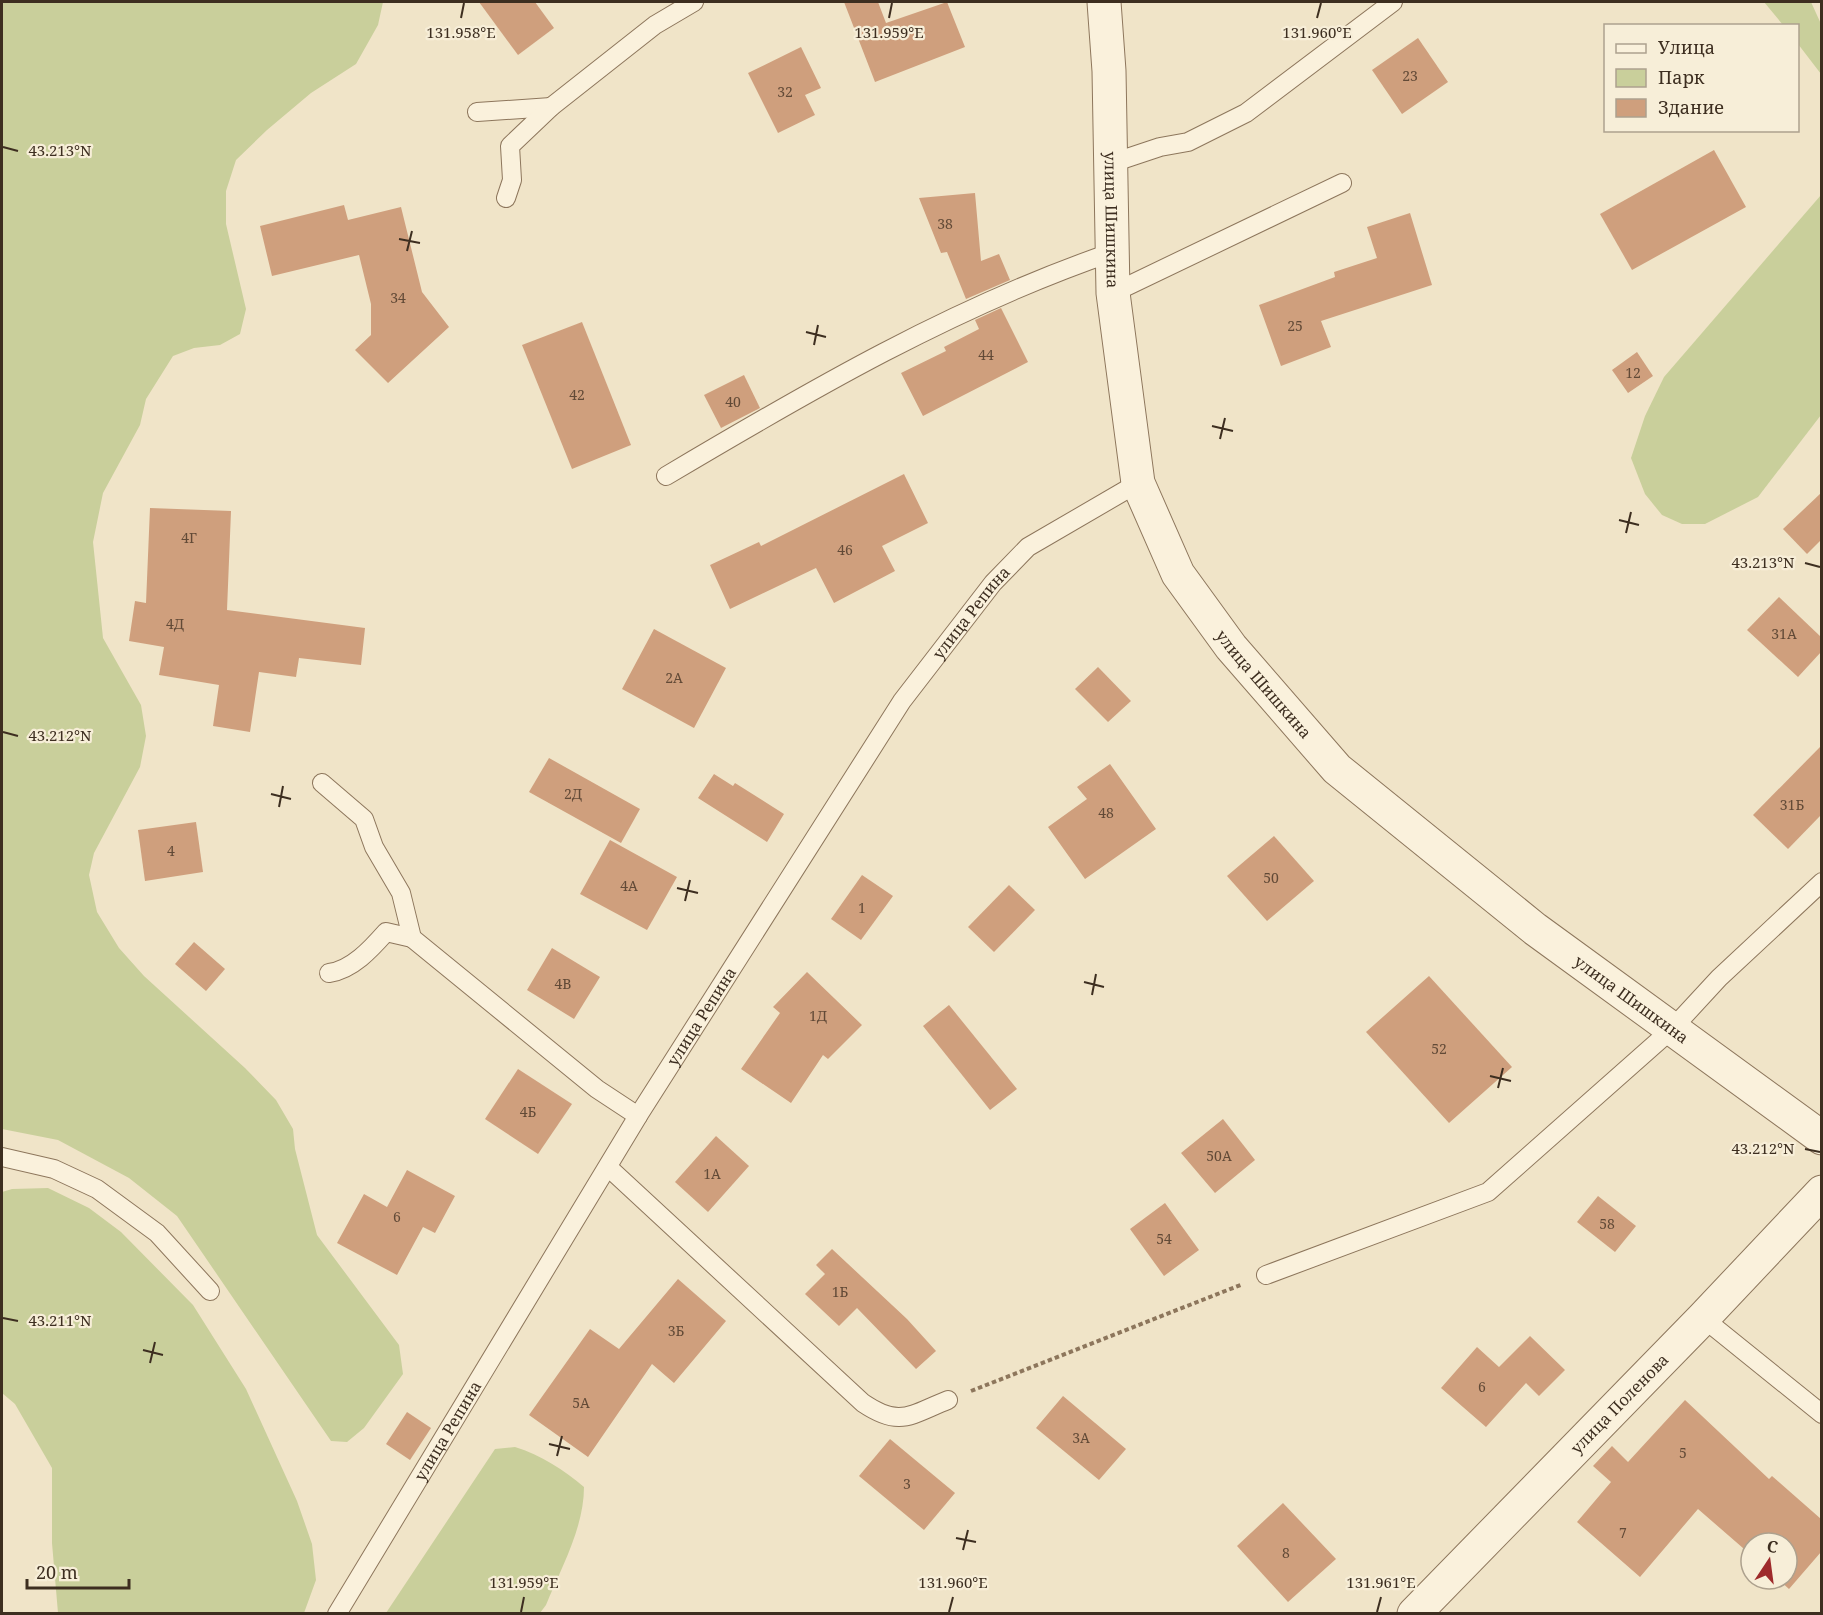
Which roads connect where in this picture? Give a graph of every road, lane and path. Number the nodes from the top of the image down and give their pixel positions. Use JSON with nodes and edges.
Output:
{"nodes":[{"id":1,"x":694,"y":2,"type":"edge"},
{"id":2,"x":1104,"y":2,"type":"edge"},
{"id":3,"x":1393,"y":2,"type":"edge"},
{"id":4,"x":551,"y":107,"type":"junction"},
{"id":5,"x":477,"y":112,"type":"dead end"},
{"id":6,"x":1112,"y":163,"type":"junction"},
{"id":7,"x":1342,"y":183,"type":"dead end"},
{"id":8,"x":506,"y":198,"type":"dead end"},
{"id":9,"x":1113,"y":252,"type":"junction"},
{"id":10,"x":1113,"y":293,"type":"junction"},
{"id":11,"x":666,"y":476,"type":"dead end"},
{"id":12,"x":1138,"y":483,"type":"junction"},
{"id":13,"x":322,"y":783,"type":"dead end"},
{"id":14,"x":1821,"y":882,"type":"edge"},
{"id":15,"x":412,"y":938,"type":"junction"},
{"id":16,"x":328,"y":973,"type":"dead end"},
{"id":17,"x":1671,"y":1030,"type":"junction"},
{"id":18,"x":638,"y":1116,"type":"junction"},
{"id":19,"x":1821,"y":1138,"type":"edge"},
{"id":20,"x":2,"y":1157,"type":"edge"},
{"id":21,"x":608,"y":1167,"type":"junction"},
{"id":22,"x":1821,"y":1192,"type":"edge"},
{"id":23,"x":1266,"y":1275,"type":"joint"},
{"id":24,"x":210,"y":1291,"type":"dead end"},
{"id":25,"x":1703,"y":1318,"type":"junction"},
{"id":26,"x":948,"y":1400,"type":"joint"},
{"id":27,"x":1821,"y":1414,"type":"edge"},
{"id":28,"x":1419,"y":1612,"type":"edge"},
{"id":29,"x":337,"y":1614,"type":"edge"}],
"edges":[{"from":1,"to":4,"type":"lane"},
{"from":2,"to":6,"type":"street","name":"улица Шишкина"},
{"from":3,"to":6,"type":"lane"},
{"from":4,"to":5,"type":"lane"},
{"from":4,"to":8,"type":"lane"},
{"from":6,"to":9,"type":"street","name":"улица Шишкина"},
{"from":7,"to":10,"type":"lane"},
{"from":9,"to":10,"type":"street","name":"улица Шишкина"},
{"from":9,"to":11,"type":"lane"},
{"from":10,"to":12,"type":"street","name":"улица Шишкина"},
{"from":12,"to":17,"type":"street","name":"улица Шишкина"},
{"from":12,"to":18,"type":"lane","name":"улица Репина"},
{"from":13,"to":15,"type":"lane"},
{"from":14,"to":17,"type":"lane"},
{"from":15,"to":16,"type":"lane"},
{"from":15,"to":18,"type":"lane"},
{"from":17,"to":19,"type":"street","name":"улица Шишкина"},
{"from":17,"to":23,"type":"lane"},
{"from":18,"to":21,"type":"lane","name":"улица Репина"},
{"from":20,"to":24,"type":"lane"},
{"from":21,"to":26,"type":"lane"},
{"from":21,"to":29,"type":"lane","name":"улица Репина"},
{"from":22,"to":25,"type":"street","name":"улица Поленова"},
{"from":23,"to":26,"type":"path"},
{"from":25,"to":27,"type":"lane"},
{"from":25,"to":28,"type":"street","name":"улица Поленова"}]}
